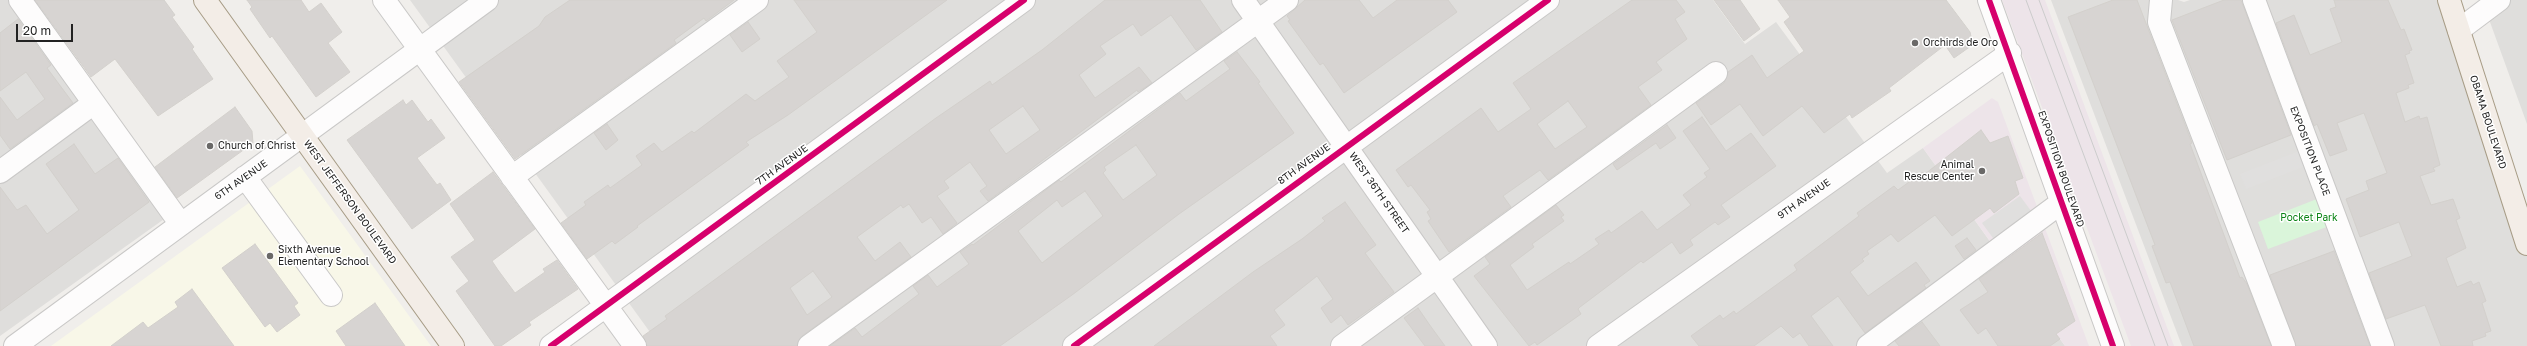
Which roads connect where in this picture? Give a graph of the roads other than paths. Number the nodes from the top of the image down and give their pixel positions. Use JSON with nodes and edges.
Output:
{"nodes":[{"id":1,"x":20,"y":0,"type":"edge"},
{"id":2,"x":205,"y":0,"type":"edge"},
{"id":3,"x":384,"y":0,"type":"edge"},
{"id":4,"x":487,"y":0,"type":"edge"},
{"id":5,"x":756,"y":0,"type":"edge"},
{"id":6,"x":1024,"y":0,"type":"edge"},
{"id":7,"x":1243,"y":0,"type":"edge"},
{"id":8,"x":1287,"y":0,"type":"edge"},
{"id":9,"x":1548,"y":0,"type":"edge"},
{"id":10,"x":1989,"y":0,"type":"edge"},
{"id":11,"x":2161,"y":0,"type":"edge"},
{"id":12,"x":2254,"y":0,"type":"edge"},
{"id":13,"x":2449,"y":0,"type":"edge"},
{"id":14,"x":2499,"y":0,"type":"edge"},
{"id":15,"x":1258,"y":20,"type":"junction"},
{"id":16,"x":2459,"y":30,"type":"junction"},
{"id":17,"x":419,"y":49,"type":"junction"},
{"id":18,"x":2010,"y":53,"type":"junction"},
{"id":19,"x":1716,"y":73,"type":"dead end"},
{"id":20,"x":94,"y":103,"type":"junction"},
{"id":21,"x":303,"y":136,"type":"junction"},
{"id":22,"x":1346,"y":146,"type":"junction"},
{"id":23,"x":0,"y":172,"type":"edge"},
{"id":24,"x":512,"y":176,"type":"junction"},
{"id":25,"x":245,"y":177,"type":"junction"},
{"id":26,"x":2062,"y":202,"type":"junction"},
{"id":27,"x":180,"y":223,"type":"junction"},
{"id":28,"x":2527,"y":244,"type":"edge"},
{"id":29,"x":1437,"y":276,"type":"junction"},
{"id":30,"x":331,"y":295,"type":"dead end"},
{"id":31,"x":606,"y":306,"type":"junction"},
{"id":32,"x":14,"y":346,"type":"edge"},
{"id":33,"x":453,"y":346,"type":"edge"},
{"id":34,"x":551,"y":346,"type":"edge"},
{"id":35,"x":635,"y":346,"type":"edge"},
{"id":36,"x":809,"y":346,"type":"edge"},
{"id":37,"x":1074,"y":346,"type":"edge"},
{"id":38,"x":1342,"y":346,"type":"edge"},
{"id":39,"x":1486,"y":346,"type":"edge"},
{"id":40,"x":1598,"y":346,"type":"edge"},
{"id":41,"x":1868,"y":346,"type":"edge"},
{"id":42,"x":2113,"y":346,"type":"edge"},
{"id":43,"x":2284,"y":346,"type":"edge"},
{"id":44,"x":2383,"y":346,"type":"edge"}],
"edges":[{"from":1,"to":20,"type":"street"},
{"from":2,"to":21,"type":"main road","name":"WEST JEFFERSON BOULEVARD"},
{"from":3,"to":17,"type":"street"},
{"from":4,"to":17,"type":"street","name":"6TH AVENUE"},
{"from":5,"to":24,"type":"street"},
{"from":6,"to":31,"type":"street","name":"7TH AVENUE"},
{"from":7,"to":15,"type":"street","name":"WEST 36TH STREET"},
{"from":8,"to":15,"type":"street"},
{"from":9,"to":22,"type":"street","name":"8TH AVENUE"},
{"from":10,"to":18,"type":"street","name":"EXPOSITION BOULEVARD"},
{"from":11,"to":43,"type":"street"},
{"from":12,"to":44,"type":"street","name":"EXPOSITION PLACE"},
{"from":13,"to":16,"type":"main road","name":"OBAMA BOULEVARD"},
{"from":14,"to":16,"type":"street"},
{"from":15,"to":22,"type":"street","name":"WEST 36TH STREET"},
{"from":15,"to":36,"type":"street"},
{"from":16,"to":28,"type":"main road","name":"OBAMA BOULEVARD"},
{"from":17,"to":21,"type":"street","name":"6TH AVENUE"},
{"from":17,"to":24,"type":"street"},
{"from":18,"to":26,"type":"street","name":"EXPOSITION BOULEVARD"},
{"from":18,"to":40,"type":"street","name":"9TH AVENUE"},
{"from":19,"to":29,"type":"street"},
{"from":20,"to":23,"type":"street"},
{"from":20,"to":27,"type":"street"},
{"from":21,"to":25,"type":"street","name":"6TH AVENUE"},
{"from":21,"to":33,"type":"main road","name":"WEST JEFFERSON BOULEVARD"},
{"from":22,"to":29,"type":"street","name":"WEST 36TH STREET"},
{"from":22,"to":37,"type":"street","name":"8TH AVENUE"},
{"from":24,"to":31,"type":"street"},
{"from":25,"to":27,"type":"street","name":"6TH AVENUE"},
{"from":25,"to":30,"type":"street"},
{"from":26,"to":41,"type":"street"},
{"from":26,"to":42,"type":"street","name":"EXPOSITION BOULEVARD"},
{"from":27,"to":32,"type":"street","name":"6TH AVENUE"},
{"from":29,"to":38,"type":"street"},
{"from":29,"to":39,"type":"street","name":"WEST 36TH STREET"},
{"from":31,"to":34,"type":"street","name":"7TH AVENUE"},
{"from":31,"to":35,"type":"street"}]}
